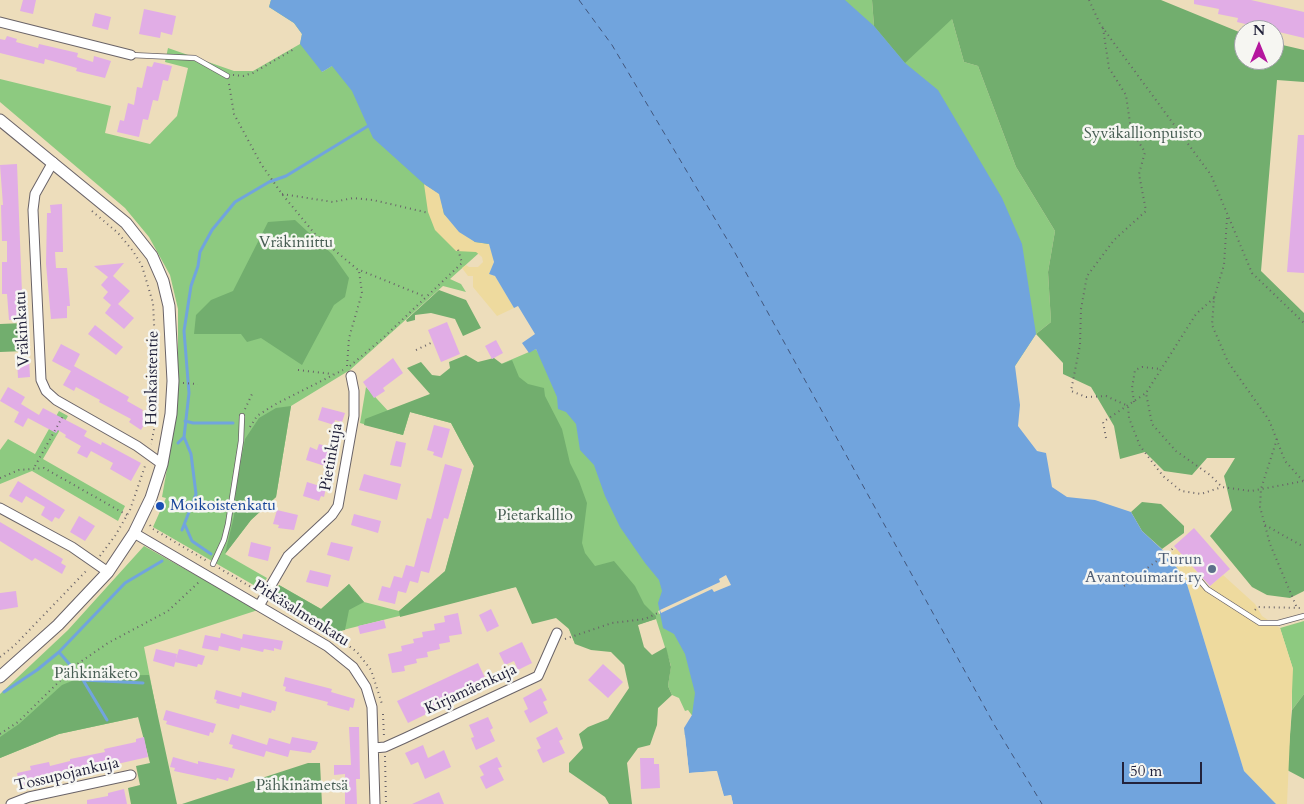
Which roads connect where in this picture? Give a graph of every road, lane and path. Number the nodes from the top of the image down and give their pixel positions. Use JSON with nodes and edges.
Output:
{"nodes":[{"id":1,"x":1089,"y":0,"type":"edge"},
{"id":2,"x":0,"y":22,"type":"edge"},
{"id":3,"x":1103,"y":28,"type":"junction"},
{"id":4,"x":294,"y":49,"type":"dead end"},
{"id":5,"x":131,"y":55,"type":"joint"},
{"id":6,"x":227,"y":76,"type":"junction"},
{"id":7,"x":0,"y":120,"type":"edge"},
{"id":8,"x":53,"y":162,"type":"junction"},
{"id":9,"x":282,"y":194,"type":"junction"},
{"id":10,"x":90,"y":209,"type":"dead end"},
{"id":11,"x":429,"y":213,"type":"dead end"},
{"id":12,"x":1227,"y":215,"type":"junction"},
{"id":13,"x":457,"y":246,"type":"dead end"},
{"id":14,"x":358,"y":270,"type":"junction"},
{"id":15,"x":426,"y":297,"type":"junction"},
{"id":16,"x":1214,"y":298,"type":"junction"},
{"id":17,"x":1304,"y":323,"type":"edge"},
{"id":18,"x":433,"y":342,"type":"dead end"},
{"id":19,"x":416,"y":350,"type":"dead end"},
{"id":20,"x":1161,"y":369,"type":"junction"},
{"id":21,"x":298,"y":370,"type":"dead end"},
{"id":22,"x":349,"y":372,"type":"junction"},
{"id":23,"x":333,"y":374,"type":"junction"},
{"id":24,"x":173,"y":381,"type":"junction"},
{"id":25,"x":198,"y":384,"type":"dead end"},
{"id":26,"x":253,"y":392,"type":"dead end"},
{"id":27,"x":1146,"y":393,"type":"junction"},
{"id":28,"x":1134,"y":402,"type":"junction"},
{"id":29,"x":1128,"y":406,"type":"junction"},
{"id":30,"x":68,"y":407,"type":"junction"},
{"id":31,"x":242,"y":416,"type":"joint"},
{"id":32,"x":1106,"y":438,"type":"dead end"},
{"id":33,"x":1277,"y":439,"type":"junction"},
{"id":34,"x":240,"y":442,"type":"junction"},
{"id":35,"x":149,"y":455,"type":"junction"},
{"id":36,"x":162,"y":464,"type":"junction"},
{"id":37,"x":34,"y":467,"type":"junction"},
{"id":38,"x":0,"y":478,"type":"edge"},
{"id":39,"x":1304,"y":482,"type":"edge"},
{"id":40,"x":1222,"y":487,"type":"junction"},
{"id":41,"x":1261,"y":489,"type":"junction"},
{"id":42,"x":0,"y":508,"type":"edge"},
{"id":43,"x":127,"y":514,"type":"junction"},
{"id":44,"x":1265,"y":525,"type":"junction"},
{"id":45,"x":134,"y":533,"type":"junction"},
{"id":46,"x":1175,"y":547,"type":"dead end"},
{"id":47,"x":1304,"y":547,"type":"edge"},
{"id":48,"x":95,"y":563,"type":"junction"},
{"id":49,"x":213,"y":564,"type":"dead end"},
{"id":50,"x":108,"y":572,"type":"junction"},
{"id":51,"x":1196,"y":576,"type":"dead end"},
{"id":52,"x":201,"y":580,"type":"dead end"},
{"id":53,"x":1124,"y":586,"type":"dead end"},
{"id":54,"x":60,"y":599,"type":"junction"},
{"id":55,"x":64,"y":603,"type":"dead end"},
{"id":56,"x":260,"y":606,"type":"junction"},
{"id":57,"x":1297,"y":608,"type":"junction"},
{"id":58,"x":1304,"y":608,"type":"edge"},
{"id":59,"x":660,"y":612,"type":"dead end"},
{"id":60,"x":1248,"y":614,"type":"junction"},
{"id":61,"x":1304,"y":616,"type":"edge"},
{"id":62,"x":557,"y":633,"type":"dead end"},
{"id":63,"x":553,"y":644,"type":"junction"},
{"id":64,"x":0,"y":657,"type":"edge"},
{"id":65,"x":0,"y":677,"type":"edge"},
{"id":66,"x":384,"y":728,"type":"dead end"},
{"id":67,"x":0,"y":734,"type":"edge"},
{"id":68,"x":385,"y":747,"type":"junction"},
{"id":69,"x":374,"y":748,"type":"junction"},
{"id":70,"x":131,"y":775,"type":"dead end"},
{"id":71,"x":11,"y":804,"type":"edge"},
{"id":72,"x":375,"y":804,"type":"edge"},
{"id":73,"x":386,"y":804,"type":"edge"}],
"edges":[{"from":1,"to":3,"type":"path"},
{"from":2,"to":5,"type":"street"},
{"from":3,"to":12,"type":"path"},
{"from":3,"to":29,"type":"path"},
{"from":4,"to":6,"type":"path"},
{"from":5,"to":6,"type":"lane"},
{"from":6,"to":9,"type":"path"},
{"from":7,"to":8,"type":"street","name":"Honkaistentie"},
{"from":8,"to":24,"type":"street","name":"Honkaistentie"},
{"from":8,"to":30,"type":"street","name":"Vräkinkatu"},
{"from":9,"to":11,"type":"path"},
{"from":9,"to":14,"type":"path"},
{"from":10,"to":35,"type":"path"},
{"from":12,"to":16,"type":"path"},
{"from":12,"to":17,"type":"path"},
{"from":13,"to":15,"type":"path"},
{"from":14,"to":15,"type":"path"},
{"from":14,"to":22,"type":"path"},
{"from":15,"to":22,"type":"path"},
{"from":16,"to":20,"type":"path"},
{"from":16,"to":33,"type":"path"},
{"from":18,"to":19,"type":"path"},
{"from":20,"to":27,"type":"path"},
{"from":20,"to":28,"type":"path"},
{"from":21,"to":23,"type":"path"},
{"from":22,"to":23,"type":"path"},
{"from":22,"to":56,"type":"street","name":"Pietinkuja"},
{"from":23,"to":34,"type":"path"},
{"from":24,"to":25,"type":"path"},
{"from":24,"to":36,"type":"street","name":"Honkaistentie"},
{"from":26,"to":31,"type":"path"},
{"from":27,"to":28,"type":"path"},
{"from":27,"to":40,"type":"path"},
{"from":28,"to":29,"type":"path"},
{"from":29,"to":32,"type":"path"},
{"from":29,"to":40,"type":"path"},
{"from":30,"to":35,"type":"street","name":"Vräkinkatu"},
{"from":30,"to":37,"type":"path"},
{"from":31,"to":34,"type":"lane"},
{"from":33,"to":39,"type":"path"},
{"from":33,"to":41,"type":"path"},
{"from":34,"to":49,"type":"lane"},
{"from":35,"to":36,"type":"street","name":"Vräkinkatu"},
{"from":35,"to":43,"type":"path"},
{"from":36,"to":45,"type":"street","name":"Honkaistentie"},
{"from":37,"to":38,"type":"path"},
{"from":37,"to":43,"type":"path"},
{"from":39,"to":41,"type":"path"},
{"from":40,"to":41,"type":"path"},
{"from":41,"to":44,"type":"path"},
{"from":42,"to":48,"type":"street"},
{"from":43,"to":48,"type":"path"},
{"from":44,"to":47,"type":"path"},
{"from":44,"to":57,"type":"path"},
{"from":45,"to":50,"type":"street","name":"Honkaistentie"},
{"from":45,"to":56,"type":"street","name":"Pitkäsalmenkatu"},
{"from":46,"to":53,"type":"path"},
{"from":48,"to":50,"type":"street"},
{"from":48,"to":54,"type":"path"},
{"from":50,"to":65,"type":"street","name":"Honkaistentie"},
{"from":51,"to":60,"type":"lane"},
{"from":52,"to":67,"type":"path"},
{"from":54,"to":55,"type":"path"},
{"from":54,"to":64,"type":"path"},
{"from":56,"to":69,"type":"street","name":"Pitkäsalmenkatu"},
{"from":57,"to":58,"type":"path"},
{"from":57,"to":60,"type":"path"},
{"from":59,"to":63,"type":"path"},
{"from":60,"to":61,"type":"lane"},
{"from":62,"to":63,"type":"street","name":"Kirjamäenkuja"},
{"from":63,"to":68,"type":"street","name":"Kirjamäenkuja"},
{"from":66,"to":68,"type":"path"},
{"from":68,"to":69,"type":"street","name":"Kirjamäenkuja"},
{"from":68,"to":73,"type":"path"},
{"from":69,"to":72,"type":"street","name":"Pitkäsalmenkatu"},
{"from":70,"to":71,"type":"street","name":"Tossupojankuja"}]}
